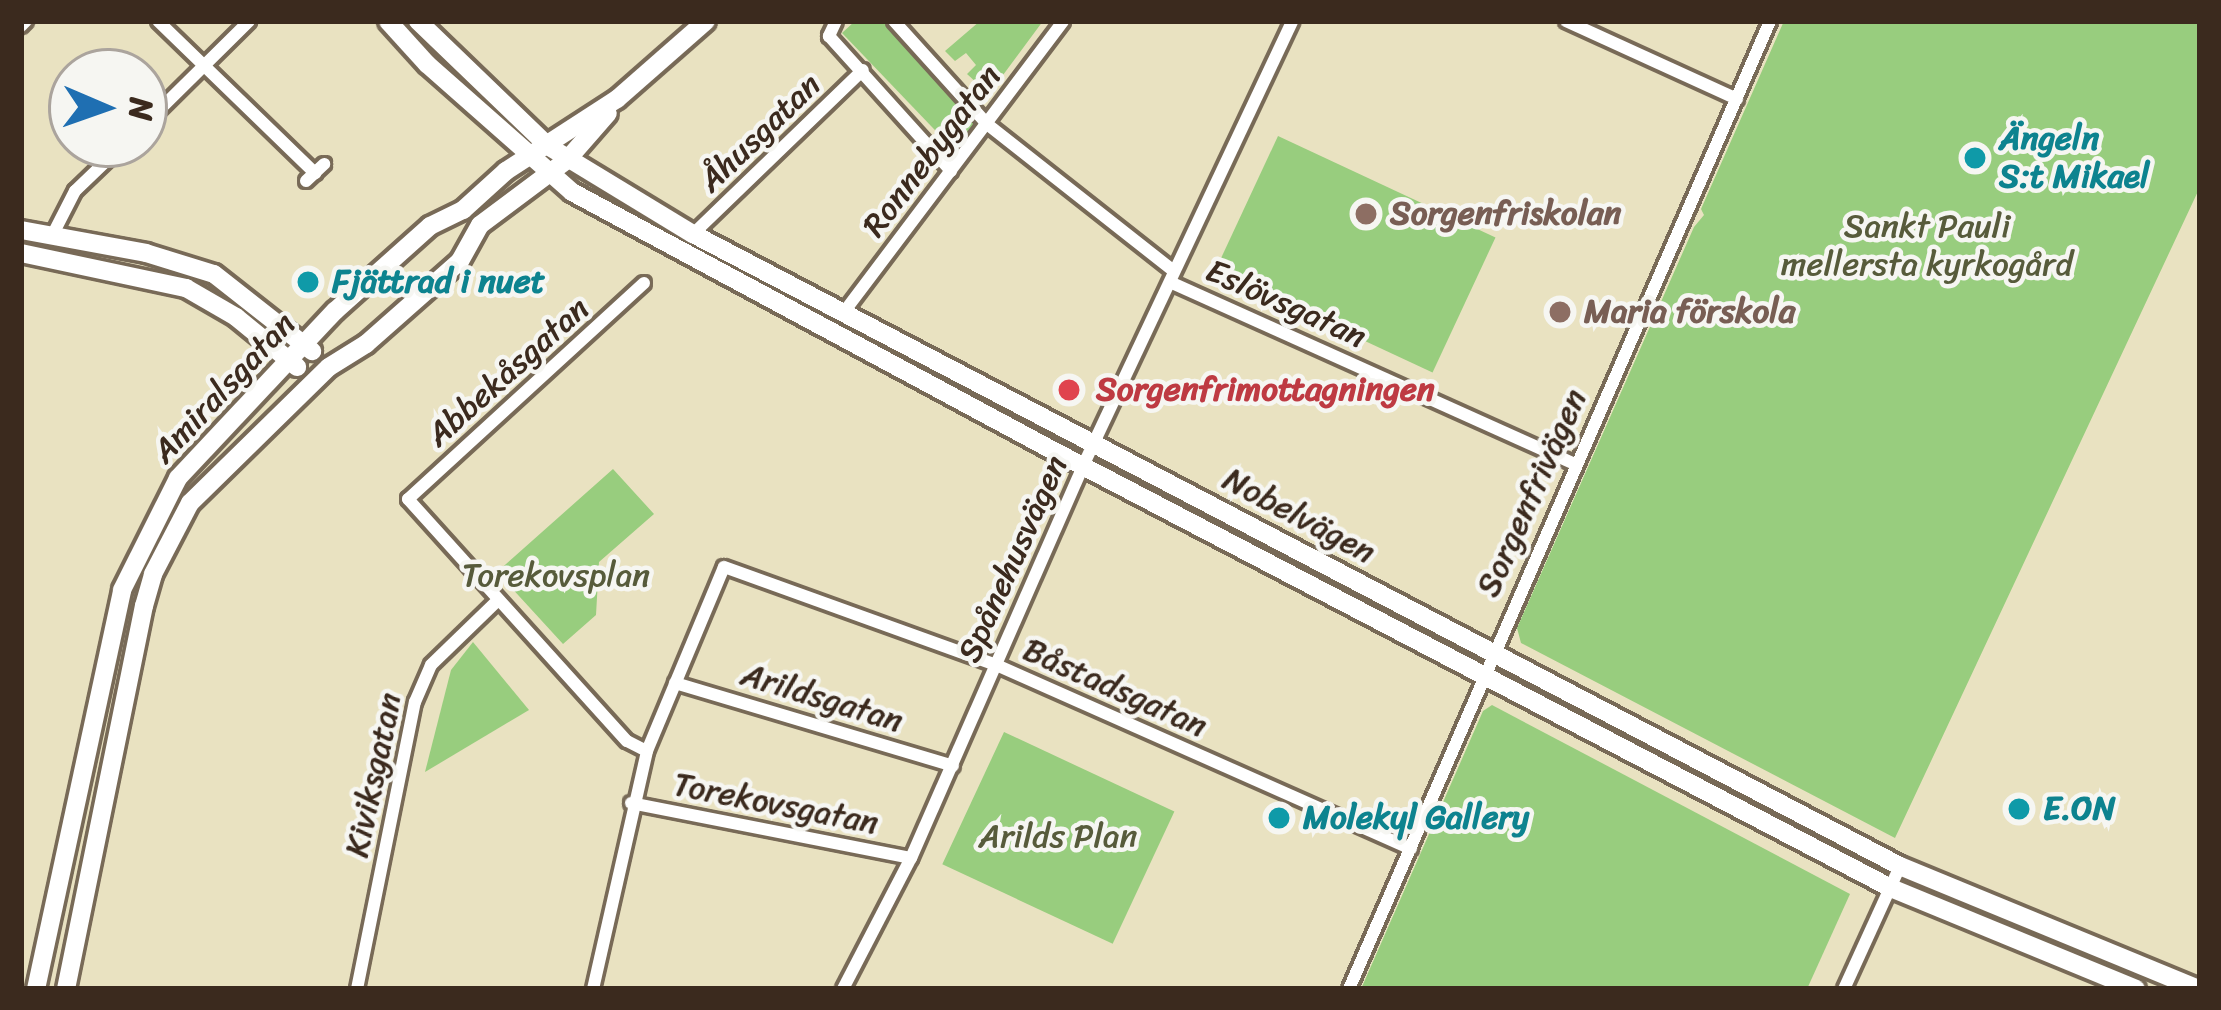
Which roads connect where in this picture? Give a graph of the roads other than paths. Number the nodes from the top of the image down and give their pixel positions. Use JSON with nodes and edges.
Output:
{"nodes":[{"id":1,"x":158,"y":21,"type":"edge"},
{"id":2,"x":249,"y":21,"type":"edge"},
{"id":3,"x":388,"y":21,"type":"edge"},
{"id":4,"x":418,"y":21,"type":"edge"},
{"id":5,"x":706,"y":21,"type":"edge"},
{"id":6,"x":836,"y":21,"type":"edge"},
{"id":7,"x":894,"y":21,"type":"edge"},
{"id":8,"x":1063,"y":21,"type":"edge"},
{"id":9,"x":1292,"y":21,"type":"edge"},
{"id":10,"x":1566,"y":21,"type":"edge"},
{"id":11,"x":1770,"y":21,"type":"edge"},
{"id":12,"x":205,"y":66,"type":"junction"},
{"id":13,"x":863,"y":70,"type":"junction"},
{"id":14,"x":617,"y":99,"type":"junction"},
{"id":15,"x":1737,"y":99,"type":"junction"},
{"id":16,"x":168,"y":101,"type":"edge"},
{"id":17,"x":987,"y":124,"type":"junction"},
{"id":18,"x":548,"y":146,"type":"junction"},
{"id":19,"x":528,"y":158,"type":"junction"},
{"id":20,"x":567,"y":160,"type":"junction"},
{"id":21,"x":99,"y":168,"type":"edge"},
{"id":22,"x":951,"y":170,"type":"junction"},
{"id":23,"x":315,"y":173,"type":"dead end"},
{"id":24,"x":547,"y":175,"type":"junction"},
{"id":25,"x":21,"y":230,"type":"edge"},
{"id":26,"x":694,"y":234,"type":"junction"},
{"id":27,"x":52,"y":236,"type":"junction"},
{"id":28,"x":21,"y":253,"type":"edge"},
{"id":29,"x":1173,"y":277,"type":"junction"},
{"id":30,"x":644,"y":284,"type":"dead end"},
{"id":31,"x":844,"y":312,"type":"junction"},
{"id":32,"x":307,"y":346,"type":"junction"},
{"id":33,"x":291,"y":363,"type":"junction"},
{"id":34,"x":322,"y":374,"type":"junction"},
{"id":35,"x":1094,"y":443,"type":"junction"},
{"id":36,"x":1574,"y":464,"type":"junction"},
{"id":37,"x":1083,"y":466,"type":"junction"},
{"id":38,"x":408,"y":500,"type":"joint"},
{"id":39,"x":497,"y":600,"type":"junction"},
{"id":40,"x":1494,"y":652,"type":"junction"},
{"id":41,"x":994,"y":664,"type":"junction"},
{"id":42,"x":1483,"y":674,"type":"junction"},
{"id":43,"x":675,"y":683,"type":"junction"},
{"id":44,"x":646,"y":751,"type":"junction"},
{"id":45,"x":953,"y":766,"type":"junction"},
{"id":46,"x":631,"y":803,"type":"junction"},
{"id":47,"x":1411,"y":849,"type":"junction"},
{"id":48,"x":911,"y":858,"type":"junction"},
{"id":49,"x":1900,"y":866,"type":"junction"},
{"id":50,"x":1891,"y":888,"type":"junction"},
{"id":51,"x":36,"y":989,"type":"edge"},
{"id":52,"x":66,"y":989,"type":"edge"},
{"id":53,"x":357,"y":989,"type":"edge"},
{"id":54,"x":593,"y":989,"type":"edge"},
{"id":55,"x":843,"y":989,"type":"edge"},
{"id":56,"x":1349,"y":989,"type":"edge"},
{"id":57,"x":1844,"y":989,"type":"edge"},
{"id":58,"x":2136,"y":989,"type":"edge"},
{"id":59,"x":2198,"y":989,"type":"edge"}],
"edges":[{"from":1,"to":12,"type":"street"},
{"from":2,"to":12,"type":"street"},
{"from":3,"to":19,"type":"main road","name":"Nobelvägen"},
{"from":4,"to":18,"type":"main road","name":"Nobelvägen"},
{"from":5,"to":14,"type":"main road","name":"Amiralsgatan"},
{"from":6,"to":13,"type":"street"},
{"from":7,"to":17,"type":"street","name":"Eslövsgatan"},
{"from":8,"to":17,"type":"street","name":"Ronnebygatan"},
{"from":9,"to":29,"type":"street","name":"Spånehusvägen"},
{"from":10,"to":15,"type":"street"},
{"from":11,"to":15,"type":"street","name":"Sorgenfrivägen"},
{"from":12,"to":16,"type":"street"},
{"from":12,"to":23,"type":"street"},
{"from":13,"to":22,"type":"street"},
{"from":13,"to":26,"type":"street","name":"Åhusgatan"},
{"from":14,"to":18,"type":"main road","name":"Amiralsgatan"},
{"from":14,"to":20,"type":"main road","name":"Amiralsgatan"},
{"from":15,"to":36,"type":"street","name":"Sorgenfrivägen"},
{"from":17,"to":22,"type":"street","name":"Ronnebygatan"},
{"from":17,"to":29,"type":"street","name":"Eslövsgatan"},
{"from":18,"to":19,"type":"main road","name":"Amiralsgatan"},
{"from":18,"to":20,"type":"main road","name":"Nobelvägen"},
{"from":19,"to":24,"type":"main road","name":"Nobelvägen"},
{"from":19,"to":32,"type":"main road","name":"Amiralsgatan"},
{"from":20,"to":24,"type":"main road","name":"Amiralsgatan"},
{"from":20,"to":26,"type":"main road","name":"Nobelvägen"},
{"from":21,"to":27,"type":"street"},
{"from":22,"to":31,"type":"street","name":"Ronnebygatan"},
{"from":24,"to":34,"type":"main road","name":"Amiralsgatan"},
{"from":24,"to":37,"type":"main road","name":"Nobelvägen"},
{"from":25,"to":27,"type":"main road"},
{"from":26,"to":31,"type":"main road","name":"Nobelvägen"},
{"from":27,"to":32,"type":"main road"},
{"from":28,"to":33,"type":"main road"},
{"from":29,"to":35,"type":"street","name":"Spånehusvägen"},
{"from":29,"to":36,"type":"street","name":"Eslövsgatan"},
{"from":30,"to":38,"type":"street","name":"Abbekåsgatan"},
{"from":31,"to":35,"type":"main road","name":"Nobelvägen"},
{"from":32,"to":33,"type":"main road","name":"Amiralsgatan"},
{"from":32,"to":34,"type":"main road"},
{"from":33,"to":34,"type":"main road"},
{"from":33,"to":51,"type":"main road","name":"Amiralsgatan"},
{"from":34,"to":52,"type":"main road","name":"Amiralsgatan"},
{"from":35,"to":37,"type":"street","name":"Spånehusvägen"},
{"from":35,"to":40,"type":"main road","name":"Nobelvägen"},
{"from":36,"to":40,"type":"street","name":"Sorgenfrivägen"},
{"from":37,"to":41,"type":"street","name":"Spånehusvägen"},
{"from":37,"to":42,"type":"main road","name":"Nobelvägen"},
{"from":38,"to":39,"type":"street","name":"Torekovsgatan"},
{"from":39,"to":44,"type":"street","name":"Torekovsgatan"},
{"from":39,"to":53,"type":"street","name":"Kiviksgatan"},
{"from":40,"to":42,"type":"street","name":"Sorgenfrivägen"},
{"from":40,"to":49,"type":"main road","name":"Nobelvägen"},
{"from":41,"to":43,"type":"street","name":"Båstadsgatan"},
{"from":41,"to":45,"type":"street","name":"Spånehusvägen"},
{"from":41,"to":47,"type":"street","name":"Båstadsgatan"},
{"from":42,"to":47,"type":"street","name":"Sorgenfrivägen"},
{"from":42,"to":50,"type":"main road","name":"Nobelvägen"},
{"from":43,"to":44,"type":"street"},
{"from":43,"to":45,"type":"street","name":"Arildsgatan"},
{"from":44,"to":46,"type":"street"},
{"from":45,"to":48,"type":"street","name":"Spånehusvägen"},
{"from":46,"to":48,"type":"street","name":"Torekovsgatan"},
{"from":46,"to":54,"type":"street"},
{"from":47,"to":56,"type":"street","name":"Sorgenfrivägen"},
{"from":48,"to":55,"type":"street","name":"Spånehusvägen"},
{"from":49,"to":50,"type":"street"},
{"from":49,"to":59,"type":"main road","name":"Nobelvägen"},
{"from":50,"to":57,"type":"street"},
{"from":50,"to":58,"type":"main road","name":"Nobelvägen"}]}
